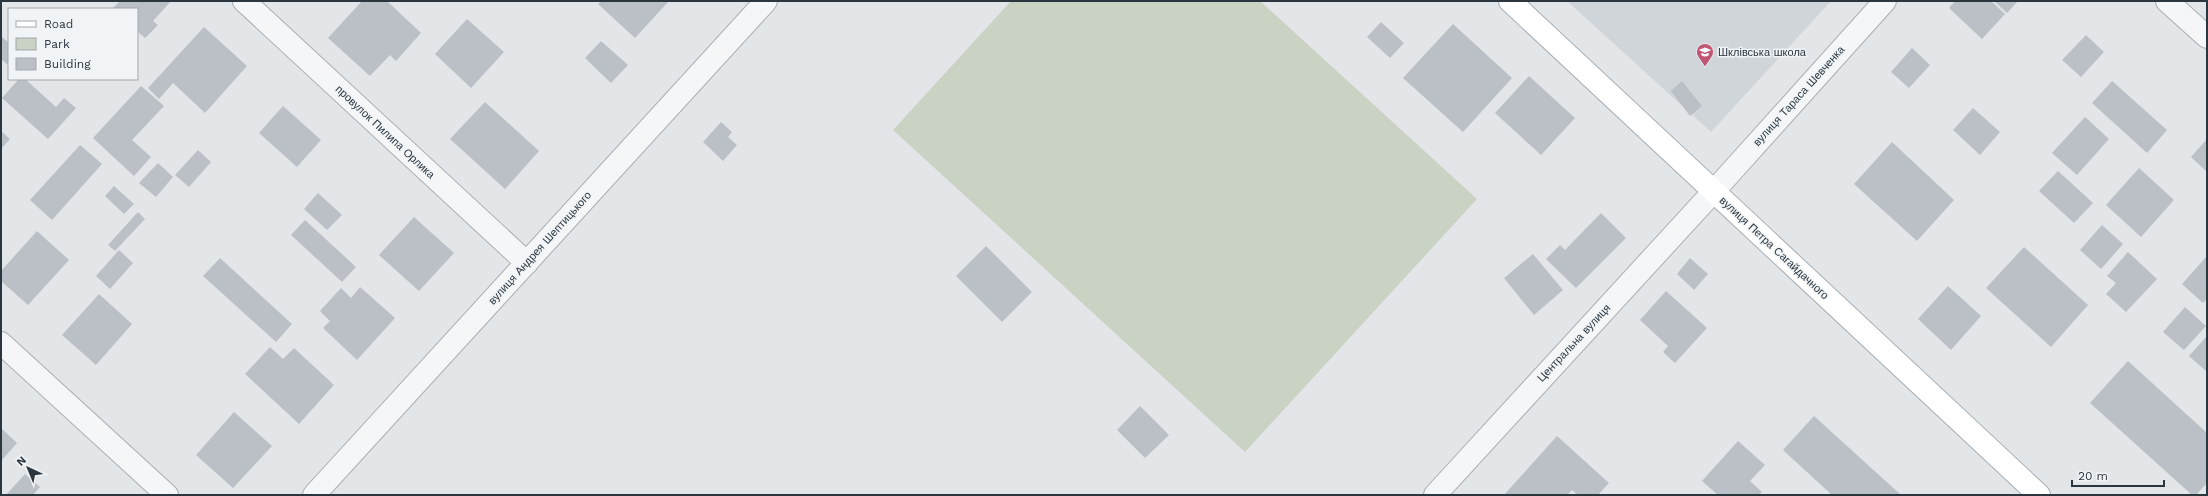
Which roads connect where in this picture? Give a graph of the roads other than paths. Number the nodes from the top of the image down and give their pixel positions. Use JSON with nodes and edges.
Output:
{"nodes":[{"id":1,"x":244,"y":1,"type":"edge"},
{"id":2,"x":766,"y":1,"type":"edge"},
{"id":3,"x":1510,"y":1,"type":"edge"},
{"id":4,"x":1885,"y":1,"type":"edge"},
{"id":5,"x":2167,"y":1,"type":"edge"},
{"id":6,"x":2207,"y":37,"type":"edge"},
{"id":7,"x":1714,"y":191,"type":"junction"},
{"id":8,"x":526,"y":263,"type":"junction"},
{"id":9,"x":1,"y":343,"type":"edge"},
{"id":10,"x":167,"y":495,"type":"edge"},
{"id":11,"x":314,"y":495,"type":"edge"},
{"id":12,"x":1435,"y":495,"type":"edge"},
{"id":13,"x":2038,"y":495,"type":"edge"}],
"edges":[{"from":1,"to":8,"type":"street","name":"провулок Пилипа Орлика"},
{"from":2,"to":8,"type":"street","name":"вулиця Андрея Шептицького"},
{"from":3,"to":7,"type":"street","name":"вулиця Петра Сагайдачного"},
{"from":4,"to":7,"type":"street","name":"вулиця Тараса Шевченка"},
{"from":5,"to":6,"type":"street"},
{"from":7,"to":12,"type":"street","name":"Центральна вулиця"},
{"from":7,"to":13,"type":"street","name":"вулиця Петра Сагайдачного"},
{"from":8,"to":11,"type":"street","name":"вулиця Андрея Шептицького"},
{"from":9,"to":10,"type":"street"}]}
